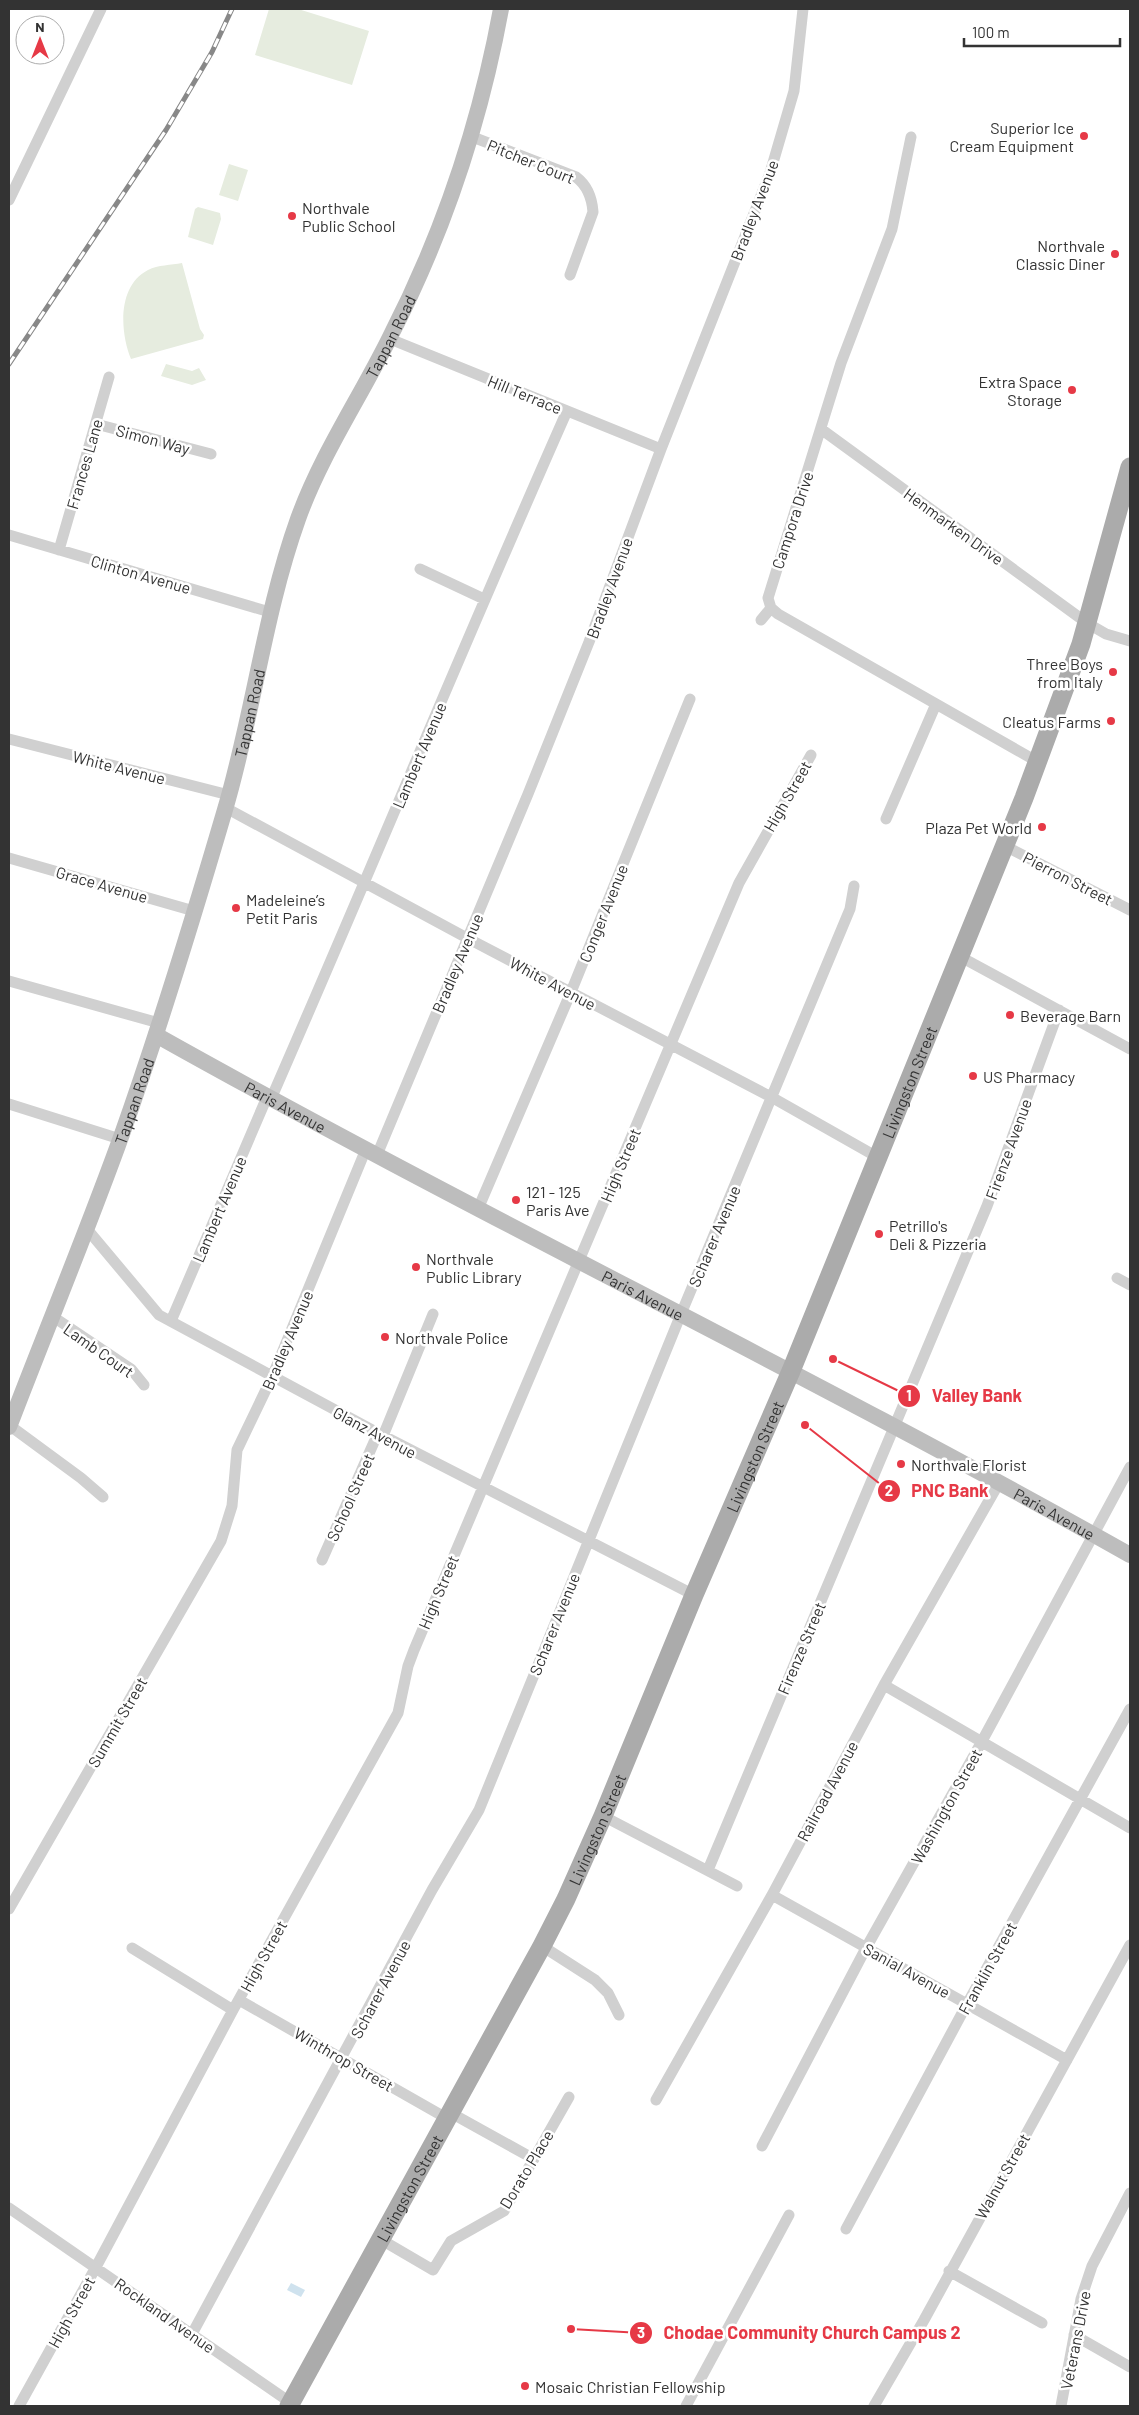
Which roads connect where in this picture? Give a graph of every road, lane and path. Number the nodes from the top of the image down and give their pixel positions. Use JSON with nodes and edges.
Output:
{"nodes":[{"id":1,"x":101,"y":9,"type":"edge"},
{"id":2,"x":501,"y":9,"type":"edge"},
{"id":3,"x":803,"y":9,"type":"edge"},
{"id":4,"x":470,"y":136,"type":"junction"},
{"id":5,"x":911,"y":137,"type":"dead end"},
{"id":6,"x":9,"y":200,"type":"edge"},
{"id":7,"x":570,"y":274,"type":"dead end"},
{"id":8,"x":390,"y":339,"type":"junction"},
{"id":9,"x":109,"y":377,"type":"dead end"},
{"id":10,"x":567,"y":411,"type":"junction"},
{"id":11,"x":96,"y":424,"type":"junction"},
{"id":12,"x":821,"y":429,"type":"junction"},
{"id":13,"x":661,"y":449,"type":"junction"},
{"id":14,"x":211,"y":454,"type":"dead end"},
{"id":15,"x":1130,"y":467,"type":"edge"},
{"id":16,"x":9,"y":535,"type":"edge"},
{"id":17,"x":59,"y":550,"type":"junction"},
{"id":18,"x":420,"y":569,"type":"dead end"},
{"id":19,"x":484,"y":599,"type":"junction"},
{"id":20,"x":771,"y":608,"type":"junction"},
{"id":21,"x":273,"y":613,"type":"junction"},
{"id":22,"x":761,"y":620,"type":"dead end"},
{"id":23,"x":1088,"y":623,"type":"junction"},
{"id":24,"x":1130,"y":641,"type":"edge"},
{"id":25,"x":690,"y":699,"type":"dead end"},
{"id":26,"x":936,"y":704,"type":"junction"},
{"id":27,"x":9,"y":739,"type":"edge"},
{"id":28,"x":810,"y":754,"type":"dead end"},
{"id":29,"x":1038,"y":762,"type":"junction"},
{"id":30,"x":228,"y":801,"type":"junction"},
{"id":31,"x":886,"y":819,"type":"dead end"},
{"id":32,"x":1005,"y":846,"type":"junction"},
{"id":33,"x":9,"y":858,"type":"edge"},
{"id":34,"x":365,"y":883,"type":"junction"},
{"id":35,"x":854,"y":886,"type":"dead end"},
{"id":36,"x":1130,"y":910,"type":"edge"},
{"id":37,"x":194,"y":911,"type":"junction"},
{"id":38,"x":467,"y":938,"type":"junction"},
{"id":39,"x":959,"y":956,"type":"junction"},
{"id":40,"x":9,"y":981,"type":"edge"},
{"id":41,"x":571,"y":992,"type":"junction"},
{"id":42,"x":1059,"y":1010,"type":"junction"},
{"id":43,"x":158,"y":1029,"type":"junction"},
{"id":44,"x":670,"y":1045,"type":"junction"},
{"id":45,"x":1130,"y":1049,"type":"edge"},
{"id":46,"x":269,"y":1098,"type":"junction"},
{"id":47,"x":772,"y":1098,"type":"junction"},
{"id":48,"x":9,"y":1104,"type":"edge"},
{"id":49,"x":120,"y":1139,"type":"junction"},
{"id":50,"x":371,"y":1152,"type":"junction"},
{"id":51,"x":879,"y":1158,"type":"junction"},
{"id":52,"x":478,"y":1208,"type":"junction"},
{"id":53,"x":87,"y":1229,"type":"junction"},
{"id":54,"x":580,"y":1261,"type":"junction"},
{"id":55,"x":1117,"y":1278,"type":"dead end"},
{"id":56,"x":1130,"y":1285,"type":"edge"},
{"id":57,"x":433,"y":1314,"type":"dead end"},
{"id":58,"x":681,"y":1314,"type":"junction"},
{"id":59,"x":52,"y":1316,"type":"junction"},
{"id":60,"x":170,"y":1321,"type":"junction"},
{"id":61,"x":791,"y":1371,"type":"junction"},
{"id":62,"x":272,"y":1376,"type":"junction"},
{"id":63,"x":144,"y":1385,"type":"dead end"},
{"id":64,"x":9,"y":1426,"type":"edge"},
{"id":65,"x":894,"y":1426,"type":"junction"},
{"id":66,"x":380,"y":1434,"type":"junction"},
{"id":67,"x":1130,"y":1466,"type":"edge"},
{"id":68,"x":999,"y":1483,"type":"junction"},
{"id":69,"x":483,"y":1488,"type":"junction"},
{"id":70,"x":103,"y":1497,"type":"dead end"},
{"id":71,"x":1094,"y":1534,"type":"junction"},
{"id":72,"x":223,"y":1535,"type":"joint"},
{"id":73,"x":587,"y":1542,"type":"junction"},
{"id":74,"x":1130,"y":1555,"type":"edge"},
{"id":75,"x":322,"y":1560,"type":"dead end"},
{"id":76,"x":694,"y":1595,"type":"junction"},
{"id":77,"x":884,"y":1685,"type":"junction"},
{"id":78,"x":1130,"y":1709,"type":"edge"},
{"id":79,"x":981,"y":1743,"type":"junction"},
{"id":80,"x":1081,"y":1799,"type":"junction"},
{"id":81,"x":603,"y":1816,"type":"junction"},
{"id":82,"x":1130,"y":1828,"type":"edge"},
{"id":83,"x":708,"y":1870,"type":"junction"},
{"id":84,"x":737,"y":1886,"type":"dead end"},
{"id":85,"x":772,"y":1895,"type":"junction"},
{"id":86,"x":9,"y":1909,"type":"edge"},
{"id":87,"x":1130,"y":1945,"type":"edge"},
{"id":88,"x":542,"y":1946,"type":"junction"},
{"id":89,"x":132,"y":1948,"type":"dead end"},
{"id":90,"x":866,"y":1948,"type":"junction"},
{"id":91,"x":239,"y":2000,"type":"junction"},
{"id":92,"x":967,"y":2004,"type":"junction"},
{"id":93,"x":233,"y":2010,"type":"junction"},
{"id":94,"x":619,"y":2015,"type":"dead end"},
{"id":95,"x":343,"y":2058,"type":"junction"},
{"id":96,"x":1067,"y":2060,"type":"junction"},
{"id":97,"x":569,"y":2098,"type":"dead end"},
{"id":98,"x":656,"y":2100,"type":"dead end"},
{"id":99,"x":449,"y":2116,"type":"junction"},
{"id":100,"x":762,"y":2146,"type":"dead end"},
{"id":101,"x":534,"y":2159,"type":"junction"},
{"id":102,"x":1130,"y":2194,"type":"edge"},
{"id":103,"x":9,"y":2208,"type":"edge"},
{"id":104,"x":789,"y":2215,"type":"dead end"},
{"id":105,"x":846,"y":2229,"type":"dead end"},
{"id":106,"x":380,"y":2239,"type":"junction"},
{"id":107,"x":96,"y":2267,"type":"junction"},
{"id":108,"x":949,"y":2271,"type":"junction"},
{"id":109,"x":1042,"y":2323,"type":"dead end"},
{"id":110,"x":192,"y":2334,"type":"junction"},
{"id":111,"x":1074,"y":2335,"type":"junction"},
{"id":112,"x":1130,"y":2367,"type":"edge"},
{"id":113,"x":292,"y":2405,"type":"edge"},
{"id":114,"x":19,"y":2406,"type":"edge"},
{"id":115,"x":686,"y":2406,"type":"edge"},
{"id":116,"x":874,"y":2406,"type":"edge"},
{"id":117,"x":1061,"y":2406,"type":"edge"}],
"edges":[{"from":1,"to":6,"type":"street"},
{"from":2,"to":4,"type":"street","name":"Tappan Road"},
{"from":3,"to":13,"type":"street","name":"Bradley Avenue"},
{"from":4,"to":7,"type":"street","name":"Pitcher Court"},
{"from":4,"to":8,"type":"street","name":"Tappan Road"},
{"from":5,"to":12,"type":"street","name":"Campora Drive"},
{"from":8,"to":10,"type":"street","name":"Hill Terrace"},
{"from":8,"to":21,"type":"street","name":"Tappan Road"},
{"from":9,"to":11,"type":"street","name":"Frances Lane"},
{"from":10,"to":13,"type":"street","name":"Hill Terrace"},
{"from":10,"to":19,"type":"street","name":"Lambert Avenue"},
{"from":11,"to":14,"type":"street","name":"Simon Way"},
{"from":11,"to":17,"type":"street","name":"Frances Lane"},
{"from":12,"to":20,"type":"street","name":"Campora Drive"},
{"from":12,"to":23,"type":"street","name":"Henmarken Drive"},
{"from":13,"to":38,"type":"street","name":"Bradley Avenue"},
{"from":15,"to":23,"type":"main road","name":"Livingston Street"},
{"from":16,"to":17,"type":"street","name":"Clinton Avenue"},
{"from":17,"to":21,"type":"street","name":"Clinton Avenue"},
{"from":18,"to":19,"type":"street"},
{"from":19,"to":34,"type":"street","name":"Lambert Avenue"},
{"from":20,"to":22,"type":"street"},
{"from":20,"to":26,"type":"street"},
{"from":21,"to":30,"type":"street","name":"Tappan Road"},
{"from":23,"to":24,"type":"street","name":"Henmarken Drive"},
{"from":23,"to":29,"type":"main road","name":"Livingston Street"},
{"from":25,"to":41,"type":"street","name":"Conger Avenue"},
{"from":26,"to":29,"type":"street"},
{"from":26,"to":31,"type":"street"},
{"from":27,"to":30,"type":"street","name":"White Avenue"},
{"from":28,"to":44,"type":"street","name":"High Street"},
{"from":29,"to":32,"type":"main road","name":"Livingston Street"},
{"from":30,"to":34,"type":"street","name":"White Avenue"},
{"from":30,"to":37,"type":"street","name":"Tappan Road"},
{"from":32,"to":36,"type":"street","name":"Pierron Street"},
{"from":32,"to":39,"type":"main road","name":"Livingston Street"},
{"from":33,"to":37,"type":"street","name":"Grace Avenue"},
{"from":34,"to":38,"type":"street","name":"White Avenue"},
{"from":34,"to":46,"type":"street","name":"Lambert Avenue"},
{"from":35,"to":47,"type":"street","name":"Scharer Avenue"},
{"from":37,"to":43,"type":"street","name":"Tappan Road"},
{"from":38,"to":41,"type":"street","name":"White Avenue"},
{"from":38,"to":50,"type":"street","name":"Bradley Avenue"},
{"from":39,"to":42,"type":"street"},
{"from":39,"to":51,"type":"main road","name":"Livingston Street"},
{"from":40,"to":43,"type":"street","name":"Paris Avenue"},
{"from":41,"to":44,"type":"street","name":"White Avenue"},
{"from":41,"to":52,"type":"street","name":"Conger Avenue"},
{"from":42,"to":45,"type":"street"},
{"from":42,"to":65,"type":"street","name":"Firenze Avenue"},
{"from":43,"to":46,"type":"street","name":"Paris Avenue"},
{"from":43,"to":49,"type":"street","name":"Tappan Road"},
{"from":44,"to":47,"type":"street","name":"White Avenue"},
{"from":44,"to":54,"type":"street","name":"High Street"},
{"from":46,"to":50,"type":"street","name":"Paris Avenue"},
{"from":46,"to":60,"type":"street","name":"Lambert Avenue"},
{"from":47,"to":51,"type":"street","name":"White Avenue"},
{"from":47,"to":58,"type":"street","name":"Scharer Avenue"},
{"from":48,"to":49,"type":"street"},
{"from":49,"to":53,"type":"street","name":"Tappan Road"},
{"from":50,"to":52,"type":"street","name":"Paris Avenue"},
{"from":50,"to":62,"type":"street","name":"Bradley Avenue"},
{"from":51,"to":61,"type":"main road","name":"Livingston Street"},
{"from":52,"to":54,"type":"street","name":"Paris Avenue"},
{"from":53,"to":59,"type":"street","name":"Tappan Road"},
{"from":53,"to":60,"type":"street","name":"Glanz Avenue"},
{"from":54,"to":58,"type":"street","name":"Paris Avenue"},
{"from":54,"to":69,"type":"street","name":"High Street"},
{"from":55,"to":56,"type":"street"},
{"from":57,"to":66,"type":"street","name":"School Street"},
{"from":58,"to":61,"type":"street","name":"Paris Avenue"},
{"from":58,"to":73,"type":"street","name":"Scharer Avenue"},
{"from":59,"to":63,"type":"street","name":"Lamb Court"},
{"from":59,"to":64,"type":"street","name":"Tappan Road"},
{"from":60,"to":62,"type":"street","name":"Glanz Avenue"},
{"from":61,"to":65,"type":"street","name":"Paris Avenue"},
{"from":61,"to":76,"type":"main road","name":"Livingston Street"},
{"from":62,"to":66,"type":"street","name":"Glanz Avenue"},
{"from":62,"to":72,"type":"street","name":"Bradley Avenue"},
{"from":64,"to":70,"type":"street"},
{"from":65,"to":68,"type":"street","name":"Paris Avenue"},
{"from":65,"to":83,"type":"street","name":"Firenze Street"},
{"from":66,"to":69,"type":"street","name":"Glanz Avenue"},
{"from":66,"to":75,"type":"street","name":"School Street"},
{"from":67,"to":71,"type":"street","name":"Washington Street"},
{"from":68,"to":71,"type":"street","name":"Paris Avenue"},
{"from":68,"to":77,"type":"street","name":"Railroad Avenue"},
{"from":69,"to":73,"type":"street","name":"Glanz Avenue"},
{"from":69,"to":91,"type":"street","name":"High Street"},
{"from":71,"to":74,"type":"street","name":"Paris Avenue"},
{"from":71,"to":79,"type":"street","name":"Washington Street"},
{"from":72,"to":86,"type":"street","name":"Summit Street"},
{"from":73,"to":76,"type":"street","name":"Glanz Avenue"},
{"from":73,"to":95,"type":"street","name":"Scharer Avenue"},
{"from":76,"to":81,"type":"main road","name":"Livingston Street"},
{"from":77,"to":79,"type":"street"},
{"from":77,"to":85,"type":"street","name":"Railroad Avenue"},
{"from":78,"to":80,"type":"street","name":"Franklin Street"},
{"from":79,"to":80,"type":"street"},
{"from":79,"to":90,"type":"street","name":"Washington Street"},
{"from":80,"to":82,"type":"street"},
{"from":80,"to":92,"type":"street","name":"Franklin Street"},
{"from":81,"to":83,"type":"street"},
{"from":81,"to":88,"type":"main road","name":"Livingston Street"},
{"from":83,"to":84,"type":"street"},
{"from":85,"to":90,"type":"street","name":"Sanial Avenue"},
{"from":85,"to":98,"type":"street","name":"Railroad Avenue"},
{"from":87,"to":96,"type":"street","name":"Walnut Street"},
{"from":88,"to":94,"type":"street"},
{"from":88,"to":99,"type":"main road","name":"Livingston Street"},
{"from":89,"to":93,"type":"street"},
{"from":90,"to":92,"type":"street","name":"Sanial Avenue"},
{"from":90,"to":100,"type":"street","name":"Washington Street"},
{"from":91,"to":93,"type":"street","name":"High Street"},
{"from":91,"to":95,"type":"street","name":"Winthrop Street"},
{"from":92,"to":96,"type":"street","name":"Sanial Avenue"},
{"from":92,"to":105,"type":"street","name":"Franklin Street"},
{"from":93,"to":107,"type":"street","name":"High Street"},
{"from":95,"to":99,"type":"street","name":"Winthrop Street"},
{"from":95,"to":110,"type":"street","name":"Scharer Avenue"},
{"from":96,"to":108,"type":"street","name":"Walnut Street"},
{"from":97,"to":101,"type":"street","name":"Dorato Place"},
{"from":99,"to":101,"type":"street","name":"Winthrop Street"},
{"from":99,"to":106,"type":"main road","name":"Livingston Street"},
{"from":101,"to":106,"type":"street","name":"Dorato Place"},
{"from":102,"to":111,"type":"street","name":"Veterans Drive"},
{"from":103,"to":107,"type":"street","name":"Rockland Avenue"},
{"from":104,"to":115,"type":"street"},
{"from":106,"to":113,"type":"main road","name":"Livingston Street"},
{"from":107,"to":110,"type":"street","name":"Rockland Avenue"},
{"from":107,"to":114,"type":"street","name":"High Street"},
{"from":108,"to":109,"type":"street"},
{"from":108,"to":116,"type":"street","name":"Walnut Street"},
{"from":110,"to":113,"type":"street","name":"Rockland Avenue"},
{"from":111,"to":112,"type":"street"},
{"from":111,"to":117,"type":"street","name":"Veterans Drive"}]}
